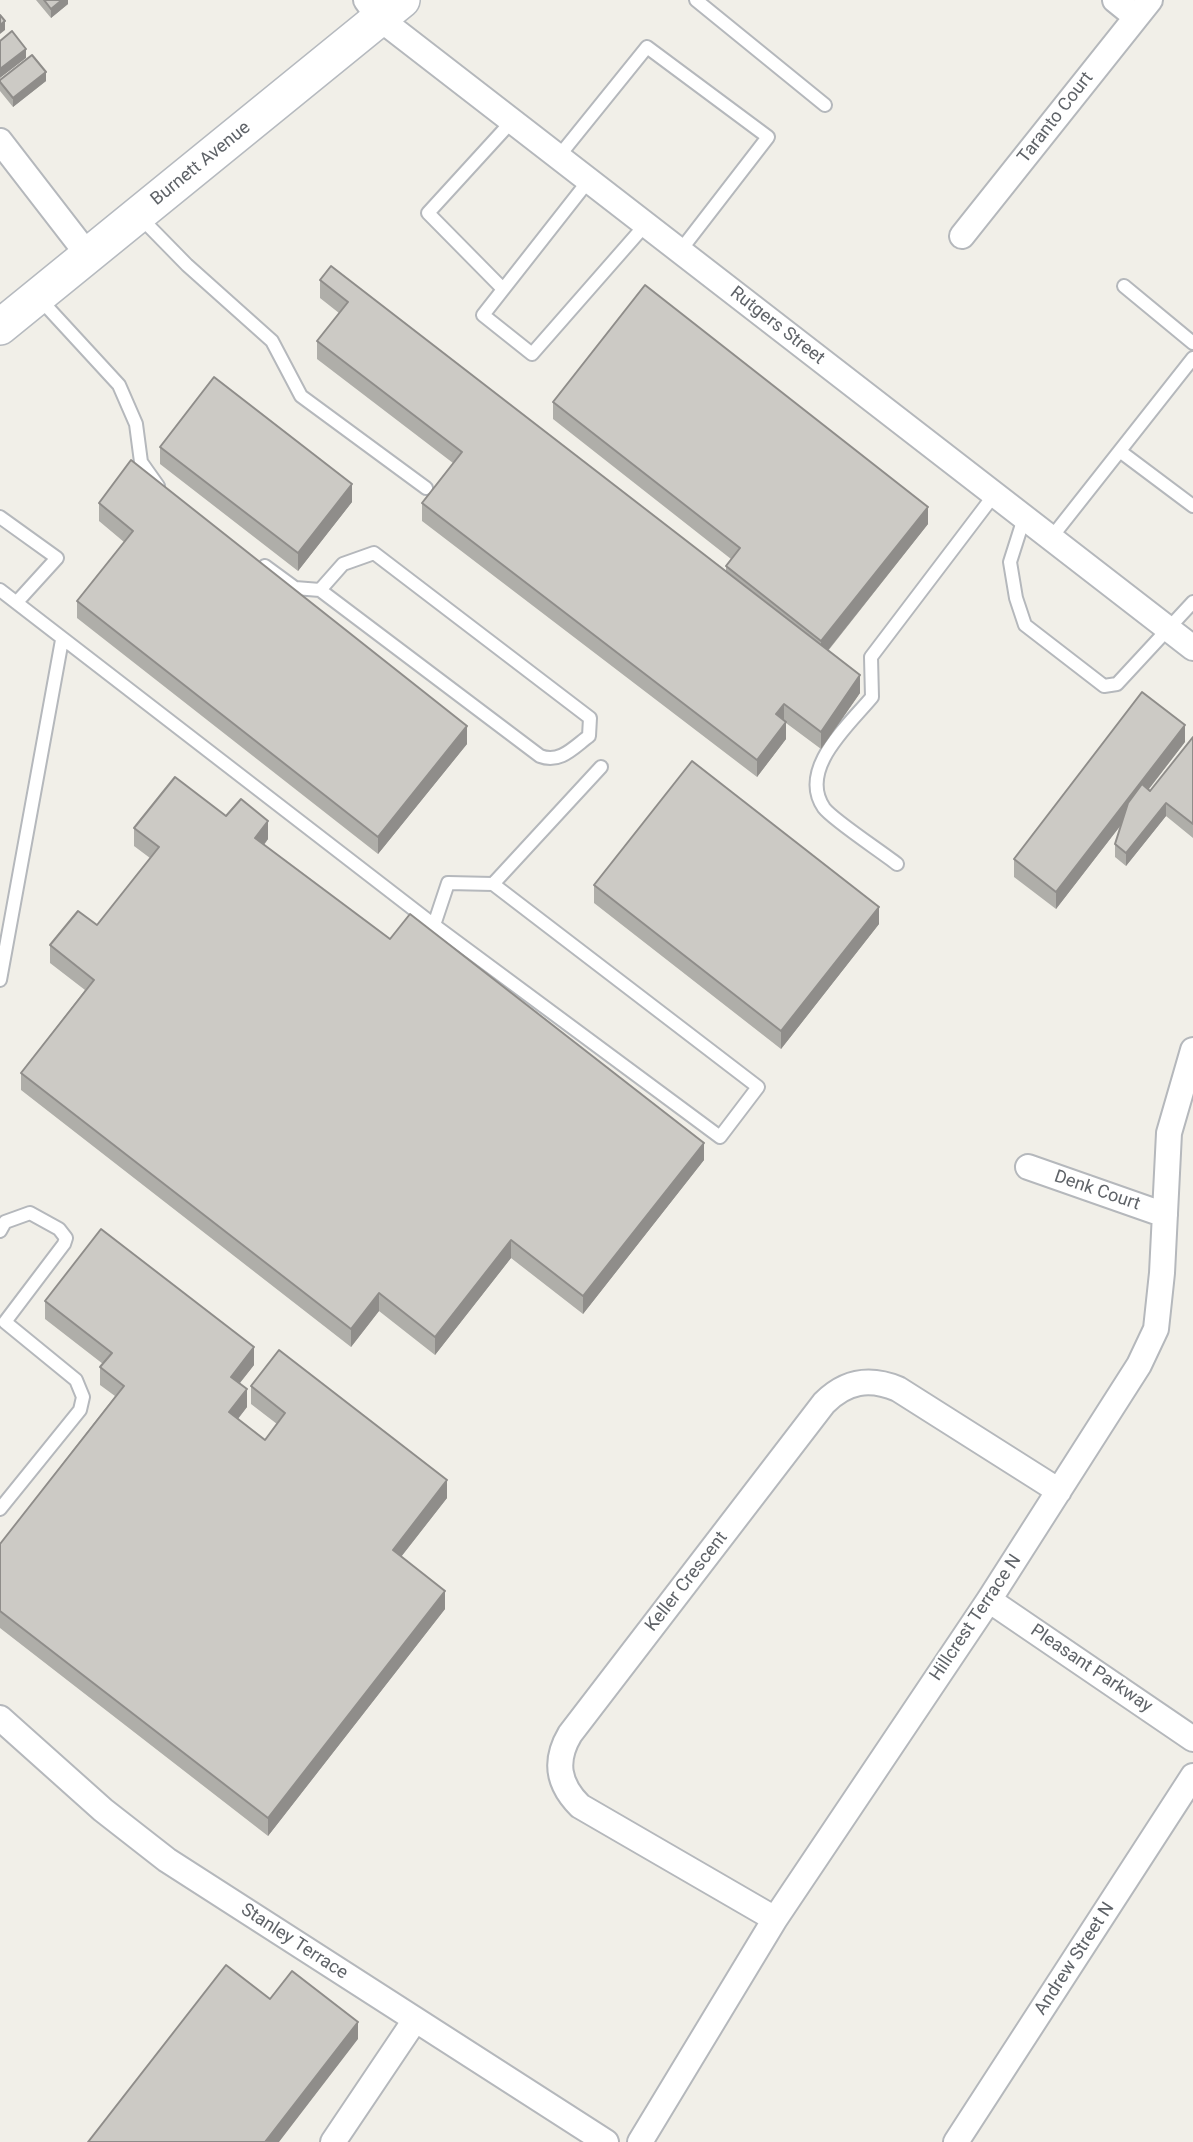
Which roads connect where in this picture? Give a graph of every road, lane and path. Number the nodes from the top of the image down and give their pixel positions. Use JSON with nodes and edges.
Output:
{"nodes":[{"id":1,"x":696,"y":0,"type":"edge"},
{"id":2,"x":1115,"y":0,"type":"edge"},
{"id":3,"x":383,"y":6,"type":"edge"},
{"id":4,"x":1143,"y":8,"type":"edge"},
{"id":5,"x":825,"y":105,"type":"dead end"},
{"id":6,"x":513,"y":120,"type":"junction"},
{"id":7,"x":0,"y":141,"type":"edge"},
{"id":8,"x":559,"y":156,"type":"junction"},
{"id":9,"x":589,"y":180,"type":"junction"},
{"id":10,"x":138,"y":215,"type":"junction"},
{"id":11,"x":646,"y":224,"type":"junction"},
{"id":12,"x":962,"y":236,"type":"dead end"},
{"id":13,"x":681,"y":251,"type":"junction"},
{"id":14,"x":88,"y":255,"type":"junction"},
{"id":15,"x":1124,"y":286,"type":"dead end"},
{"id":16,"x":503,"y":289,"type":"junction"},
{"id":17,"x":38,"y":296,"type":"junction"},
{"id":18,"x":0,"y":327,"type":"edge"},
{"id":19,"x":1193,"y":342,"type":"edge"},
{"id":20,"x":1193,"y":358,"type":"edge"},
{"id":21,"x":1121,"y":452,"type":"junction"},
{"id":22,"x":426,"y":488,"type":"dead end"},
{"id":23,"x":166,"y":492,"type":"edge"},
{"id":24,"x":994,"y":495,"type":"junction"},
{"id":25,"x":1193,"y":506,"type":"edge"},
{"id":26,"x":0,"y":517,"type":"edge"},
{"id":27,"x":1024,"y":518,"type":"junction"},
{"id":28,"x":1051,"y":538,"type":"junction"},
{"id":29,"x":252,"y":556,"type":"edge"},
{"id":30,"x":0,"y":590,"type":"edge"},
{"id":31,"x":320,"y":590,"type":"junction"},
{"id":32,"x":17,"y":602,"type":"junction"},
{"id":33,"x":1193,"y":602,"type":"edge"},
{"id":34,"x":1170,"y":629,"type":"junction"},
{"id":35,"x":62,"y":640,"type":"junction"},
{"id":36,"x":1193,"y":648,"type":"edge"},
{"id":37,"x":601,"y":767,"type":"dead end"},
{"id":38,"x":897,"y":864,"type":"dead end"},
{"id":39,"x":493,"y":884,"type":"junction"},
{"id":40,"x":433,"y":925,"type":"junction"},
{"id":41,"x":0,"y":980,"type":"edge"},
{"id":42,"x":1193,"y":1049,"type":"edge"},
{"id":43,"x":1028,"y":1167,"type":"dead end"},
{"id":44,"x":1165,"y":1215,"type":"junction"},
{"id":45,"x":0,"y":1231,"type":"edge"},
{"id":46,"x":2,"y":1320,"type":"edge"},
{"id":47,"x":1059,"y":1492,"type":"junction"},
{"id":48,"x":0,"y":1510,"type":"edge"},
{"id":49,"x":989,"y":1600,"type":"junction"},
{"id":50,"x":0,"y":1718,"type":"edge"},
{"id":51,"x":1193,"y":1738,"type":"edge"},
{"id":52,"x":1193,"y":1776,"type":"edge"},
{"id":53,"x":775,"y":1919,"type":"junction"},
{"id":54,"x":415,"y":2020,"type":"junction"},
{"id":55,"x":333,"y":2142,"type":"edge"},
{"id":56,"x":606,"y":2142,"type":"edge"},
{"id":57,"x":639,"y":2142,"type":"edge"},
{"id":58,"x":956,"y":2142,"type":"edge"}],
"edges":[{"from":1,"to":5,"type":"lane"},
{"from":2,"to":4,"type":"street"},
{"from":3,"to":6,"type":"street","name":"Rutgers Street"},
{"from":3,"to":10,"type":"street","name":"Burnett Avenue"},
{"from":4,"to":12,"type":"street","name":"Taranto Court"},
{"from":6,"to":8,"type":"street","name":"Rutgers Street"},
{"from":6,"to":16,"type":"lane"},
{"from":7,"to":14,"type":"street"},
{"from":8,"to":9,"type":"street","name":"Rutgers Street"},
{"from":8,"to":13,"type":"lane"},
{"from":9,"to":11,"type":"street","name":"Rutgers Street"},
{"from":9,"to":16,"type":"lane"},
{"from":10,"to":14,"type":"street","name":"Burnett Avenue"},
{"from":10,"to":22,"type":"lane"},
{"from":11,"to":13,"type":"street","name":"Rutgers Street"},
{"from":11,"to":16,"type":"lane"},
{"from":13,"to":24,"type":"street","name":"Rutgers Street"},
{"from":14,"to":17,"type":"street","name":"Burnett Avenue"},
{"from":15,"to":19,"type":"lane"},
{"from":17,"to":18,"type":"street","name":"Burnett Avenue"},
{"from":17,"to":23,"type":"lane"},
{"from":20,"to":21,"type":"lane"},
{"from":21,"to":25,"type":"lane"},
{"from":21,"to":28,"type":"lane"},
{"from":24,"to":27,"type":"street","name":"Rutgers Street"},
{"from":24,"to":38,"type":"lane"},
{"from":26,"to":32,"type":"lane"},
{"from":27,"to":28,"type":"street","name":"Rutgers Street"},
{"from":27,"to":34,"type":"lane"},
{"from":28,"to":34,"type":"street","name":"Rutgers Street"},
{"from":29,"to":31,"type":"lane"},
{"from":30,"to":32,"type":"lane"},
{"from":31,"to":31,"type":"lane"},
{"from":32,"to":35,"type":"lane"},
{"from":33,"to":34,"type":"lane"},
{"from":34,"to":36,"type":"street","name":"Rutgers Street"},
{"from":35,"to":40,"type":"lane"},
{"from":35,"to":41,"type":"lane"},
{"from":37,"to":39,"type":"lane"},
{"from":39,"to":40,"type":"lane"},
{"from":39,"to":40,"type":"lane"},
{"from":42,"to":44,"type":"street","name":"Hillcrest Terrace N"},
{"from":43,"to":44,"type":"street","name":"Denk Court"},
{"from":44,"to":47,"type":"street","name":"Hillcrest Terrace N"},
{"from":45,"to":46,"type":"lane"},
{"from":46,"to":48,"type":"lane"},
{"from":47,"to":49,"type":"street","name":"Hillcrest Terrace N"},
{"from":47,"to":53,"type":"street","name":"Keller Crescent"},
{"from":49,"to":51,"type":"street","name":"Pleasant Parkway"},
{"from":49,"to":53,"type":"street","name":"Hillcrest Terrace N"},
{"from":50,"to":54,"type":"street","name":"Stanley Terrace"},
{"from":52,"to":58,"type":"street","name":"Andrew Street N"},
{"from":53,"to":57,"type":"street","name":"Hillcrest Terrace N"},
{"from":54,"to":55,"type":"street"},
{"from":54,"to":56,"type":"street","name":"Stanley Terrace"}]}
